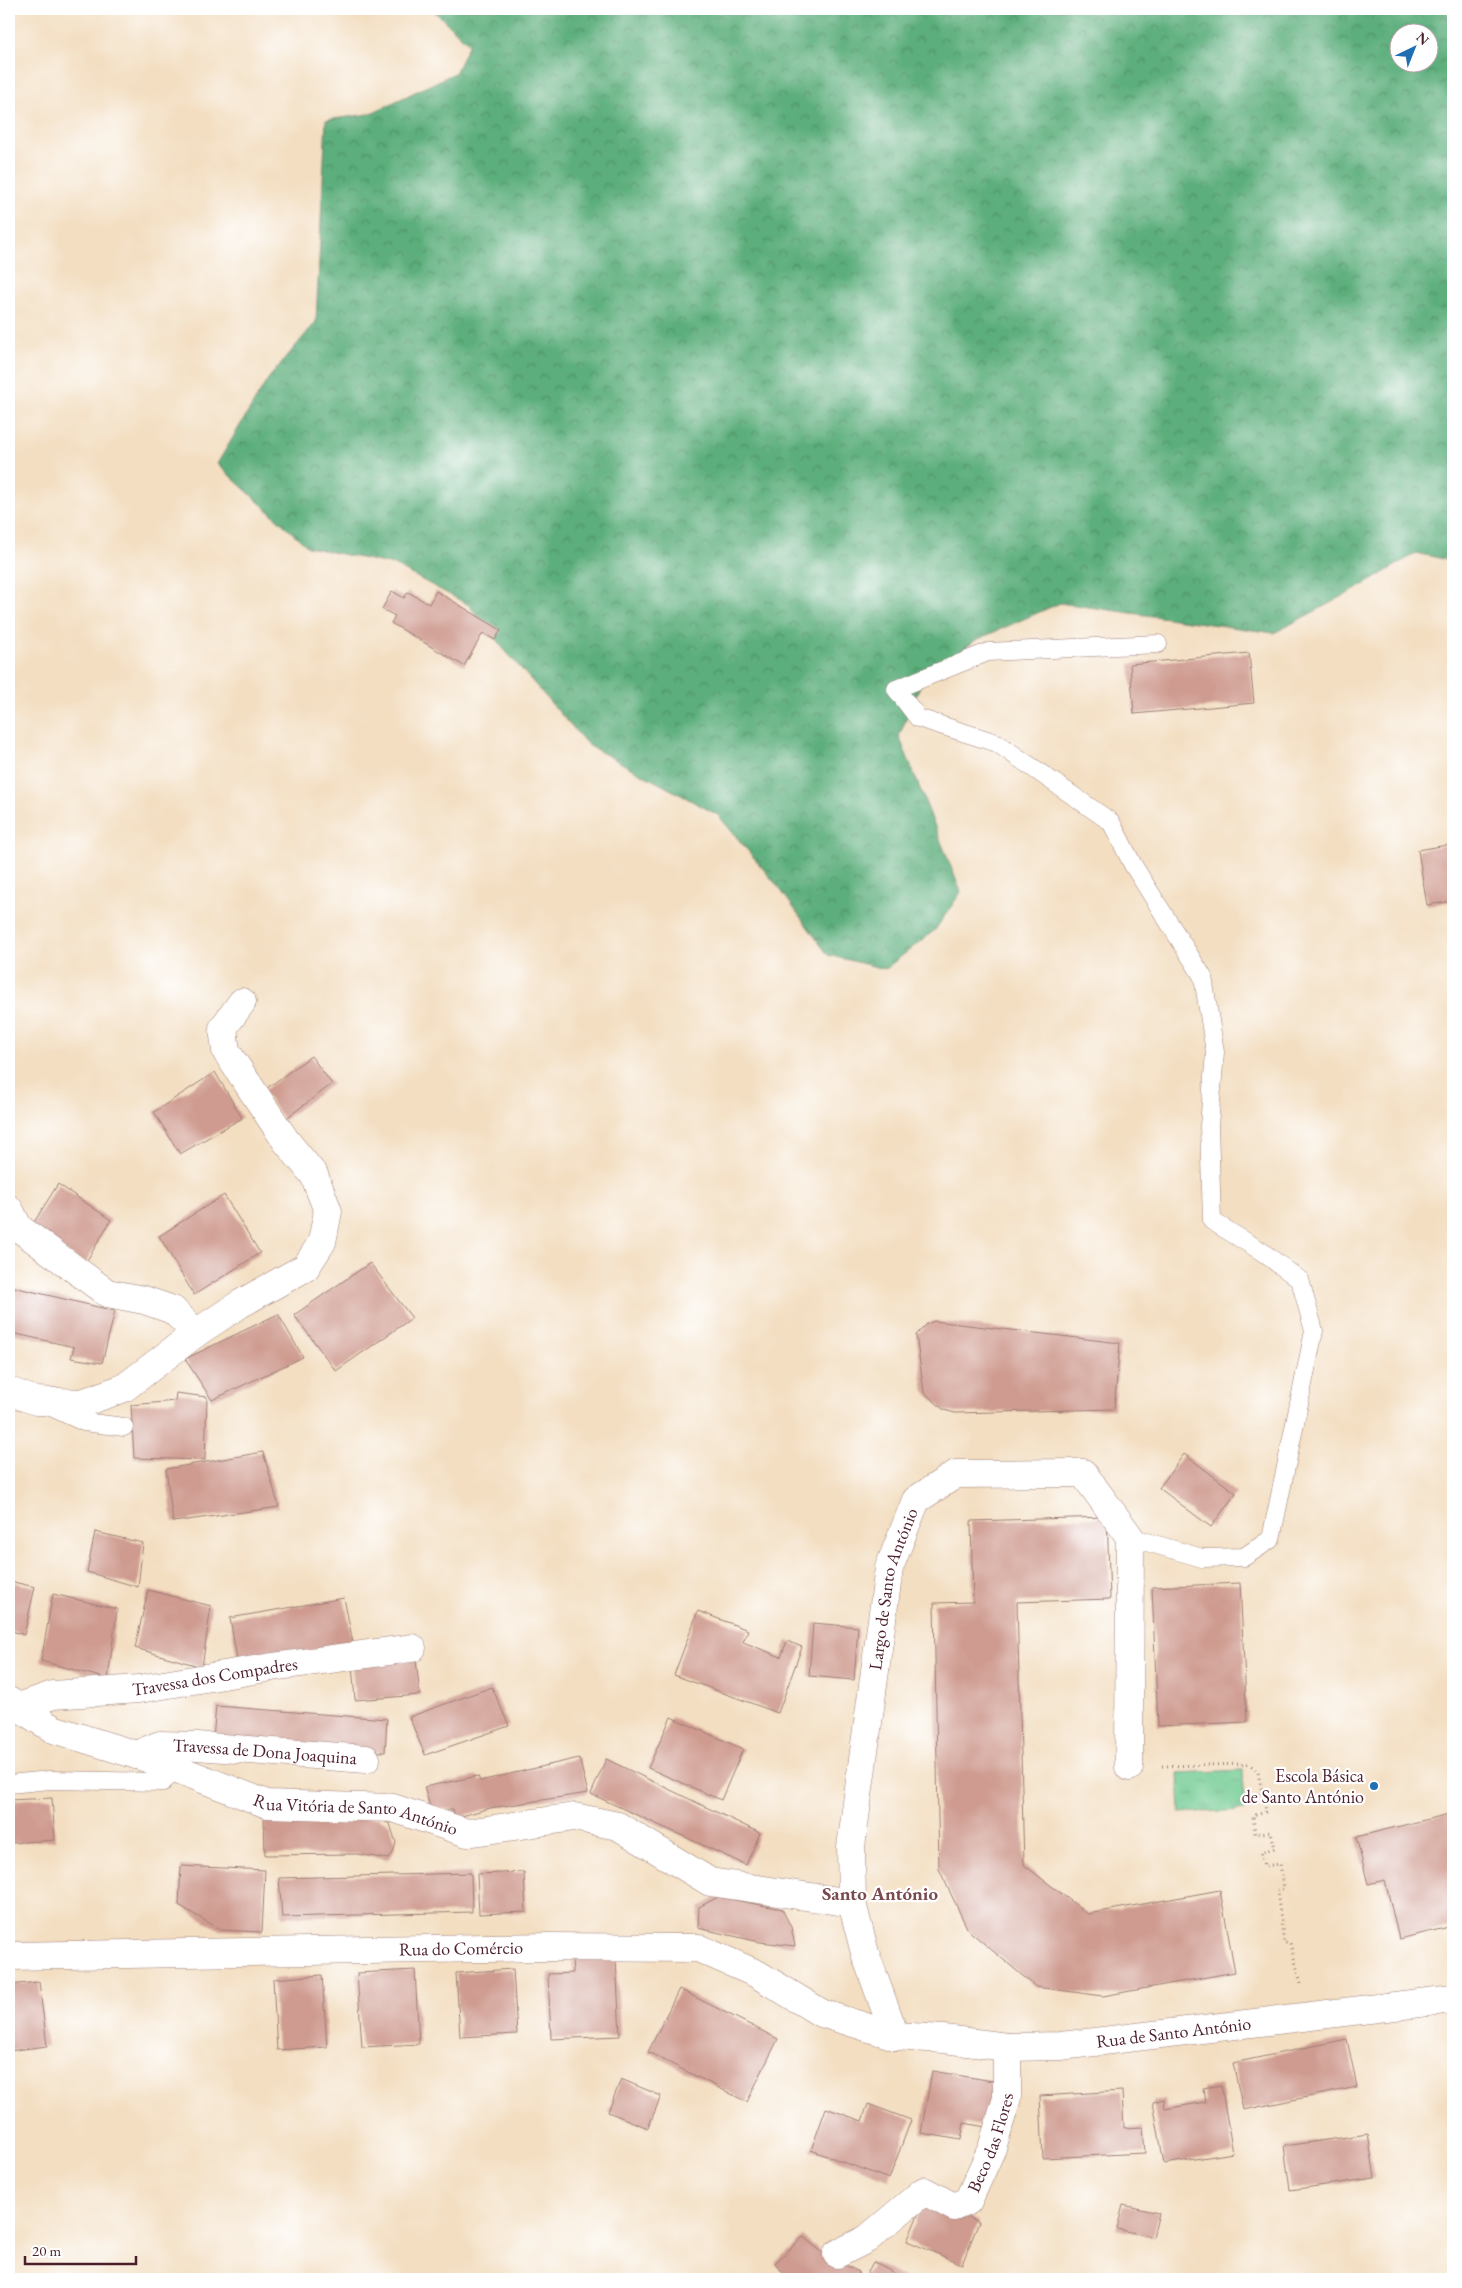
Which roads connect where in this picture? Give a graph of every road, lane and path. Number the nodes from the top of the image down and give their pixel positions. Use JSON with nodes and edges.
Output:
{"nodes":[{"id":1,"x":1158,"y":644,"type":"dead end"},
{"id":2,"x":242,"y":1002,"type":"dead end"},
{"id":3,"x":9,"y":1208,"type":"edge"},
{"id":4,"x":196,"y":1333,"type":"junction"},
{"id":5,"x":9,"y":1391,"type":"edge"},
{"id":6,"x":36,"y":1401,"type":"junction"},
{"id":7,"x":124,"y":1427,"type":"dead end"},
{"id":8,"x":1130,"y":1537,"type":"junction"},
{"id":9,"x":412,"y":1648,"type":"dead end"},
{"id":10,"x":14,"y":1704,"type":"edge"},
{"id":11,"x":136,"y":1755,"type":"junction"},
{"id":12,"x":366,"y":1759,"type":"dead end"},
{"id":13,"x":1129,"y":1767,"type":"joint"},
{"id":14,"x":175,"y":1768,"type":"junction"},
{"id":15,"x":9,"y":1784,"type":"edge"},
{"id":16,"x":852,"y":1903,"type":"junction"},
{"id":17,"x":9,"y":1956,"type":"edge"},
{"id":18,"x":1302,"y":1988,"type":"dead end"},
{"id":19,"x":1453,"y":1999,"type":"edge"},
{"id":20,"x":895,"y":2036,"type":"junction"},
{"id":21,"x":1007,"y":2047,"type":"junction"},
{"id":22,"x":837,"y":2254,"type":"dead end"}],
"edges":[{"from":1,"to":8,"type":"lane"},
{"from":2,"to":4,"type":"street"},
{"from":3,"to":4,"type":"street"},
{"from":4,"to":6,"type":"street"},
{"from":5,"to":6,"type":"street"},
{"from":6,"to":7,"type":"lane"},
{"from":8,"to":13,"type":"street"},
{"from":8,"to":16,"type":"street","name":"Largo de Santo António"},
{"from":9,"to":10,"type":"street","name":"Travessa dos Compadres"},
{"from":10,"to":11,"type":"street","name":"Rua Vitória de Santo António"},
{"from":11,"to":12,"type":"street","name":"Travessa de Dona Joaquina"},
{"from":11,"to":14,"type":"street","name":"Rua Vitória de Santo António"},
{"from":13,"to":18,"type":"path"},
{"from":14,"to":15,"type":"lane"},
{"from":14,"to":16,"type":"street","name":"Rua Vitória de Santo António"},
{"from":16,"to":20,"type":"street","name":"Largo de Santo António"},
{"from":17,"to":20,"type":"street","name":"Rua do Comércio"},
{"from":19,"to":21,"type":"street","name":"Rua de Santo António"},
{"from":20,"to":21,"type":"street","name":"Rua de Santo António"},
{"from":21,"to":22,"type":"street","name":"Beco das Flores"}]}
